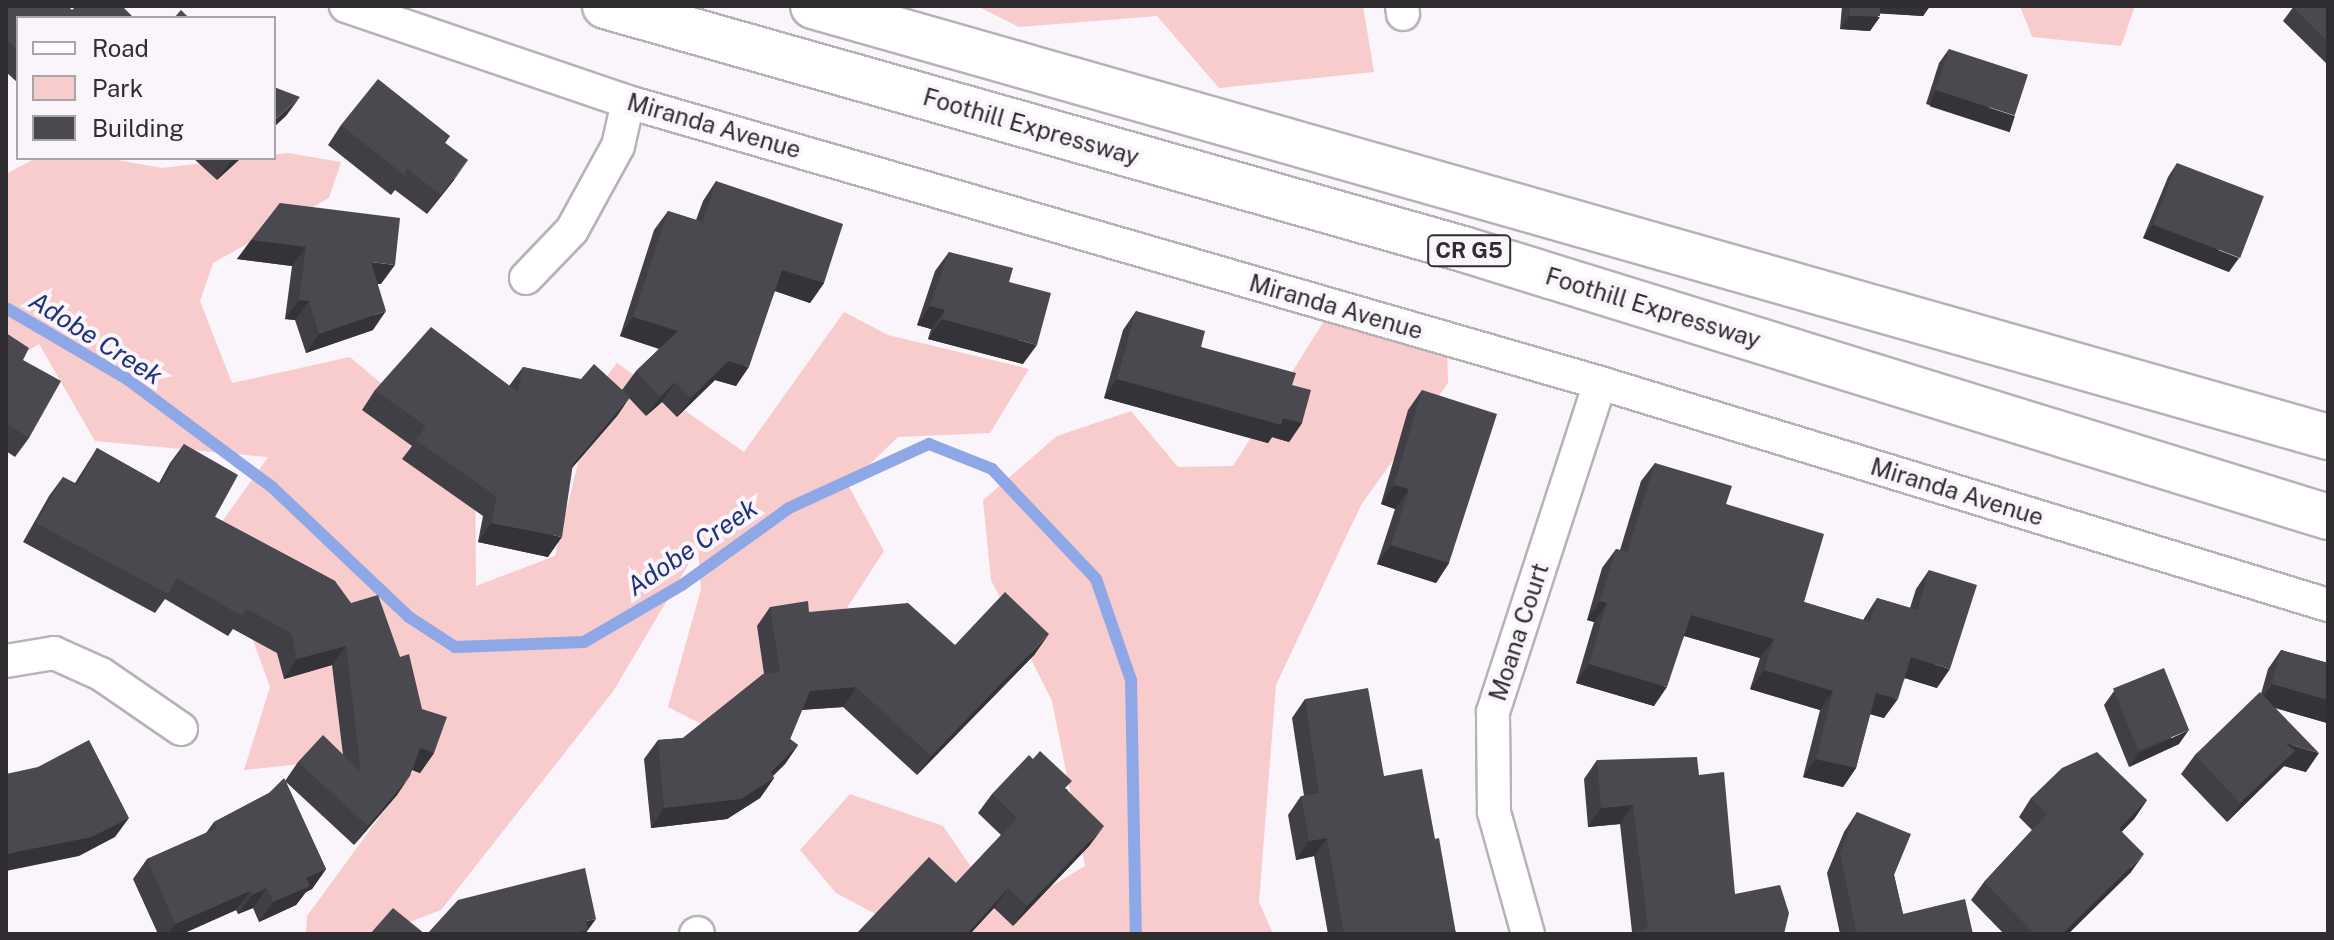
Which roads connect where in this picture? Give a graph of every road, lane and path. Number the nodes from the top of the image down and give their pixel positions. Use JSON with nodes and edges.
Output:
{"nodes":[{"id":1,"x":346,"y":6,"type":"edge"},
{"id":2,"x":605,"y":6,"type":"edge"},
{"id":3,"x":813,"y":6,"type":"edge"},
{"id":4,"x":628,"y":102,"type":"junction"},
{"id":5,"x":526,"y":278,"type":"dead end"},
{"id":6,"x":1600,"y":383,"type":"junction"},
{"id":7,"x":2328,"y":437,"type":"edge"},
{"id":8,"x":2328,"y":517,"type":"edge"},
{"id":9,"x":2328,"y":605,"type":"edge"},
{"id":10,"x":6,"y":661,"type":"edge"},
{"id":11,"x":181,"y":729,"type":"dead end"},
{"id":12,"x":1528,"y":934,"type":"edge"}],
"edges":[{"from":1,"to":4,"type":"street","name":"Miranda Avenue"},
{"from":2,"to":8,"type":"highway","name":"Foothill Expressway","number":"CR G5"},
{"from":3,"to":7,"type":"highway","number":"CR G5"},
{"from":4,"to":5,"type":"street"},
{"from":4,"to":6,"type":"street","name":"Miranda Avenue"},
{"from":6,"to":9,"type":"street","name":"Miranda Avenue"},
{"from":6,"to":12,"type":"street","name":"Moana Court"},
{"from":10,"to":11,"type":"street"}]}
